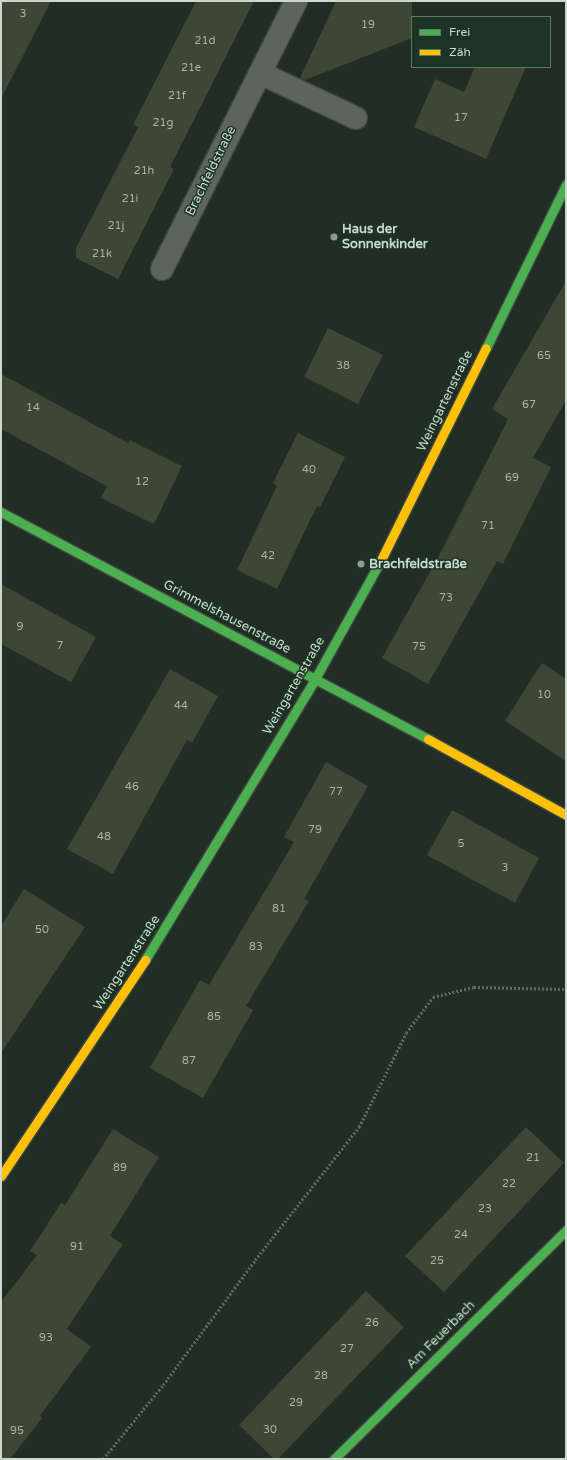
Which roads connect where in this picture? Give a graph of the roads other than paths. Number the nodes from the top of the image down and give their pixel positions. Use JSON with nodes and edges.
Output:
{"nodes":[{"id":1,"x":296,"y":1,"type":"edge"},
{"id":2,"x":260,"y":73,"type":"junction"},
{"id":3,"x":356,"y":118,"type":"dead end"},
{"id":4,"x":566,"y":185,"type":"edge"},
{"id":5,"x":162,"y":269,"type":"dead end"},
{"id":6,"x":1,"y":512,"type":"edge"},
{"id":7,"x":315,"y":679,"type":"junction"},
{"id":8,"x":566,"y":815,"type":"edge"},
{"id":9,"x":1,"y":1176,"type":"edge"},
{"id":10,"x":566,"y":1230,"type":"edge"},
{"id":11,"x":334,"y":1459,"type":"edge"}],
"edges":[{"from":1,"to":2,"type":"street","name":"Brachfeldstraße"},
{"from":2,"to":3,"type":"street"},
{"from":2,"to":5,"type":"street","name":"Brachfeldstraße"},
{"from":4,"to":7,"type":"street","name":"Weingartenstraße"},
{"from":6,"to":7,"type":"street","name":"Grimmelshausenstraße"},
{"from":7,"to":8,"type":"street","name":"Grimmelshausenstraße"},
{"from":7,"to":9,"type":"street","name":"Weingartenstraße"},
{"from":10,"to":11,"type":"street","name":"Am Feuerbach"}]}
